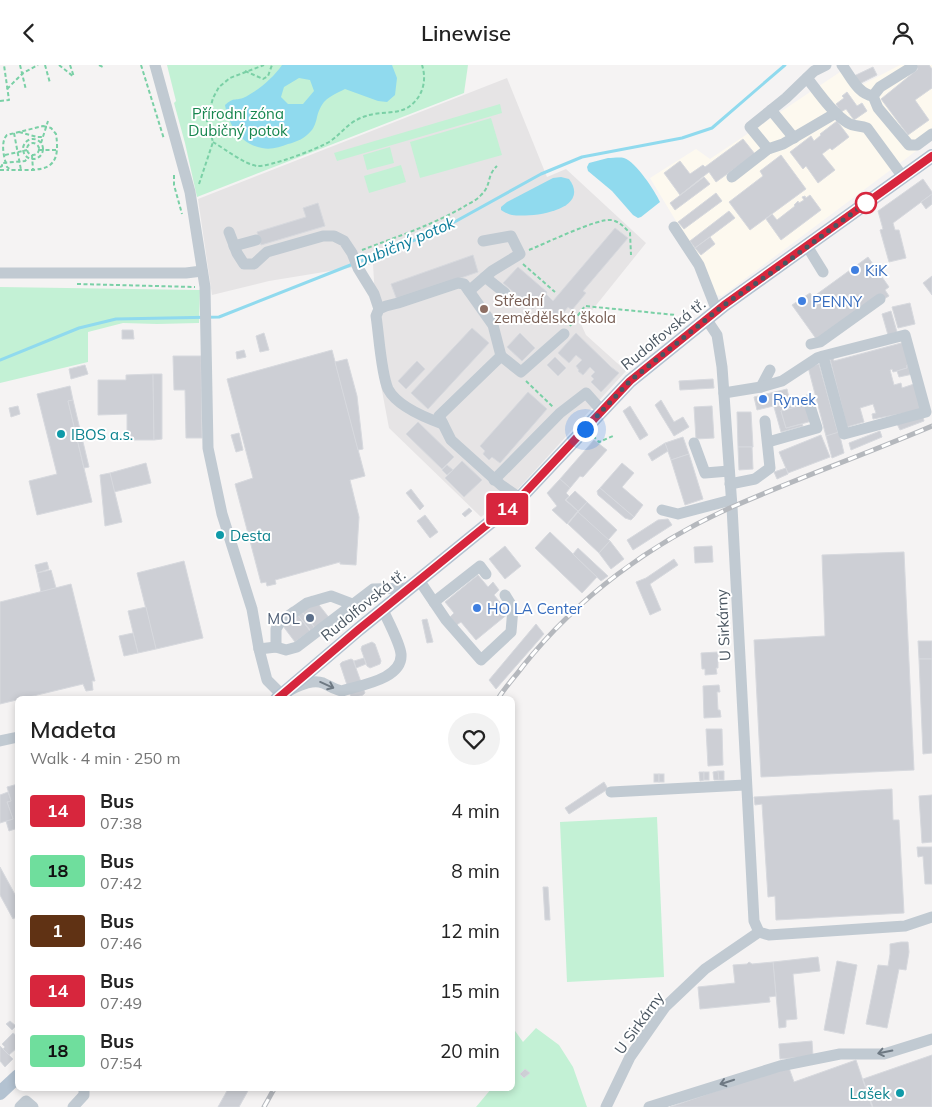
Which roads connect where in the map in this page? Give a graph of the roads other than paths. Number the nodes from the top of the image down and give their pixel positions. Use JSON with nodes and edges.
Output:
{"nodes":[{"id":1,"x":155,"y":65,"type":"edge"},
{"id":2,"x":826,"y":65,"type":"edge"},
{"id":3,"x":847,"y":67,"type":"edge"},
{"id":4,"x":912,"y":67,"type":"dead end"},
{"id":5,"x":807,"y":78,"type":"junction"},
{"id":6,"x":873,"y":96,"type":"junction"},
{"id":7,"x":771,"y":109,"type":"junction"},
{"id":8,"x":836,"y":113,"type":"junction"},
{"id":9,"x":932,"y":133,"type":"edge"},
{"id":10,"x":794,"y":138,"type":"junction"},
{"id":11,"x":768,"y":149,"type":"junction"},
{"id":12,"x":932,"y":157,"type":"edge"},
{"id":13,"x":732,"y":177,"type":"dead end"},
{"id":14,"x":903,"y":177,"type":"junction"},
{"id":15,"x":674,"y":227,"type":"dead end"},
{"id":16,"x":229,"y":232,"type":"dead end"},
{"id":17,"x":256,"y":240,"type":"dead end"},
{"id":18,"x":483,"y":241,"type":"dead end"},
{"id":19,"x":234,"y":246,"type":"junction"},
{"id":20,"x":807,"y":247,"type":"junction"},
{"id":21,"x":202,"y":271,"type":"junction"},
{"id":22,"x":823,"y":272,"type":"dead end"},
{"id":23,"x":0,"y":273,"type":"edge"},
{"id":24,"x":485,"y":277,"type":"junction"},
{"id":25,"x":469,"y":291,"type":"junction"},
{"id":26,"x":505,"y":293,"type":"dead end"},
{"id":27,"x":880,"y":299,"type":"dead end"},
{"id":28,"x":379,"y":309,"type":"junction"},
{"id":29,"x":712,"y":315,"type":"junction"},
{"id":30,"x":564,"y":334,"type":"road end"},
{"id":31,"x":811,"y":344,"type":"dead end"},
{"id":32,"x":501,"y":356,"type":"junction"},
{"id":33,"x":823,"y":356,"type":"junction"},
{"id":34,"x":770,"y":370,"type":"dead end"},
{"id":35,"x":760,"y":387,"type":"junction"},
{"id":36,"x":724,"y":393,"type":"junction"},
{"id":37,"x":808,"y":400,"type":"dead end"},
{"id":38,"x":602,"y":411,"type":"junction"},
{"id":39,"x":766,"y":421,"type":"dead end"},
{"id":40,"x":443,"y":424,"type":"junction"},
{"id":41,"x":768,"y":442,"type":"junction"},
{"id":42,"x":694,"y":443,"type":"dead end"},
{"id":43,"x":730,"y":471,"type":"junction"},
{"id":44,"x":494,"y":479,"type":"junction"},
{"id":45,"x":730,"y":484,"type":"junction"},
{"id":46,"x":520,"y":498,"type":"junction"},
{"id":47,"x":731,"y":500,"type":"junction"},
{"id":48,"x":662,"y":510,"type":"dead end"},
{"id":49,"x":486,"y":574,"type":"dead end"},
{"id":50,"x":414,"y":584,"type":"junction"},
{"id":51,"x":505,"y":595,"type":"dead end"},
{"id":52,"x":434,"y":601,"type":"junction"},
{"id":53,"x":352,"y":604,"type":"junction"},
{"id":54,"x":383,"y":610,"type":"junction"},
{"id":55,"x":276,"y":647,"type":"junction"},
{"id":56,"x":259,"y":649,"type":"junction"},
{"id":57,"x":279,"y":696,"type":"edge"},
{"id":58,"x":15,"y":738,"type":"edge"},
{"id":59,"x":0,"y":741,"type":"edge"},
{"id":60,"x":745,"y":785,"type":"junction"},
{"id":61,"x":611,"y":792,"type":"dead end"},
{"id":62,"x":932,"y":917,"type":"edge"},
{"id":63,"x":758,"y":932,"type":"junction"},
{"id":64,"x":932,"y":1039,"type":"edge"},
{"id":65,"x":15,"y":1079,"type":"edge"},
{"id":66,"x":84,"y":1091,"type":"edge"},
{"id":67,"x":0,"y":1093,"type":"edge"},
{"id":68,"x":20,"y":1107,"type":"edge"},
{"id":69,"x":34,"y":1107,"type":"edge"},
{"id":70,"x":74,"y":1107,"type":"edge"},
{"id":71,"x":606,"y":1107,"type":"edge"},
{"id":72,"x":649,"y":1107,"type":"edge"}],
"edges":[{"from":1,"to":21,"type":"street"},
{"from":2,"to":5,"type":"street"},
{"from":3,"to":6,"type":"street"},
{"from":4,"to":6,"type":"street"},
{"from":5,"to":7,"type":"street"},
{"from":5,"to":8,"type":"street"},
{"from":6,"to":9,"type":"street"},
{"from":7,"to":10,"type":"street"},
{"from":7,"to":11,"type":"street"},
{"from":8,"to":10,"type":"street"},
{"from":8,"to":14,"type":"street"},
{"from":10,"to":11,"type":"street"},
{"from":11,"to":13,"type":"street"},
{"from":12,"to":14,"type":"main road","name":"Rudolfovská tř."},
{"from":14,"to":20,"type":"main road","name":"Rudolfovská tř."},
{"from":15,"to":29,"type":"street","name":"U Sirkárny"},
{"from":16,"to":19,"type":"street"},
{"from":17,"to":19,"type":"street"},
{"from":18,"to":24,"type":"street"},
{"from":19,"to":28,"type":"street"},
{"from":20,"to":22,"type":"street"},
{"from":20,"to":29,"type":"main road","name":"Rudolfovská tř."},
{"from":21,"to":23,"type":"street"},
{"from":21,"to":56,"type":"street"},
{"from":24,"to":25,"type":"street"},
{"from":24,"to":26,"type":"street"},
{"from":25,"to":28,"type":"street"},
{"from":25,"to":32,"type":"street"},
{"from":27,"to":31,"type":"street"},
{"from":28,"to":40,"type":"street"},
{"from":29,"to":36,"type":"street","name":"U Sirkárny"},
{"from":29,"to":38,"type":"main road","name":"Rudolfovská tř."},
{"from":30,"to":32,"type":"street"},
{"from":32,"to":40,"type":"street"},
{"from":33,"to":33,"type":"street"},
{"from":33,"to":35,"type":"street"},
{"from":34,"to":35,"type":"street"},
{"from":35,"to":36,"type":"street"},
{"from":36,"to":43,"type":"street","name":"U Sirkárny"},
{"from":37,"to":41,"type":"street"},
{"from":38,"to":44,"type":"street"},
{"from":38,"to":46,"type":"main road","name":"Rudolfovská tř."},
{"from":39,"to":41,"type":"street"},
{"from":40,"to":44,"type":"street"},
{"from":41,"to":45,"type":"street"},
{"from":42,"to":43,"type":"street"},
{"from":43,"to":45,"type":"street","name":"U Sirkárny"},
{"from":44,"to":46,"type":"street"},
{"from":45,"to":47,"type":"street","name":"U Sirkárny"},
{"from":46,"to":50,"type":"main road","name":"Rudolfovská tř."},
{"from":47,"to":48,"type":"street"},
{"from":47,"to":60,"type":"street","name":"U Sirkárny"},
{"from":49,"to":52,"type":"street"},
{"from":50,"to":52,"type":"street"},
{"from":50,"to":53,"type":"street"},
{"from":50,"to":54,"type":"main road","name":"Rudolfovská tř."},
{"from":51,"to":52,"type":"street"},
{"from":53,"to":55,"type":"street"},
{"from":53,"to":55,"type":"street"},
{"from":54,"to":57,"type":"main road","name":"Rudolfovská tř."},
{"from":57,"to":54,"type":"street","one_way":true},
{"from":55,"to":56,"type":"street"},
{"from":56,"to":57,"type":"street"},
{"from":58,"to":59,"type":"street"},
{"from":60,"to":61,"type":"street"},
{"from":60,"to":63,"type":"street","name":"U Sirkárny"},
{"from":62,"to":63,"type":"street"},
{"from":63,"to":71,"type":"street","name":"U Sirkárny"},
{"from":64,"to":72,"type":"street","one_way":true},
{"from":65,"to":67,"type":"main road"},
{"from":66,"to":70,"type":"street"},
{"from":68,"to":69,"type":"street"}]}
